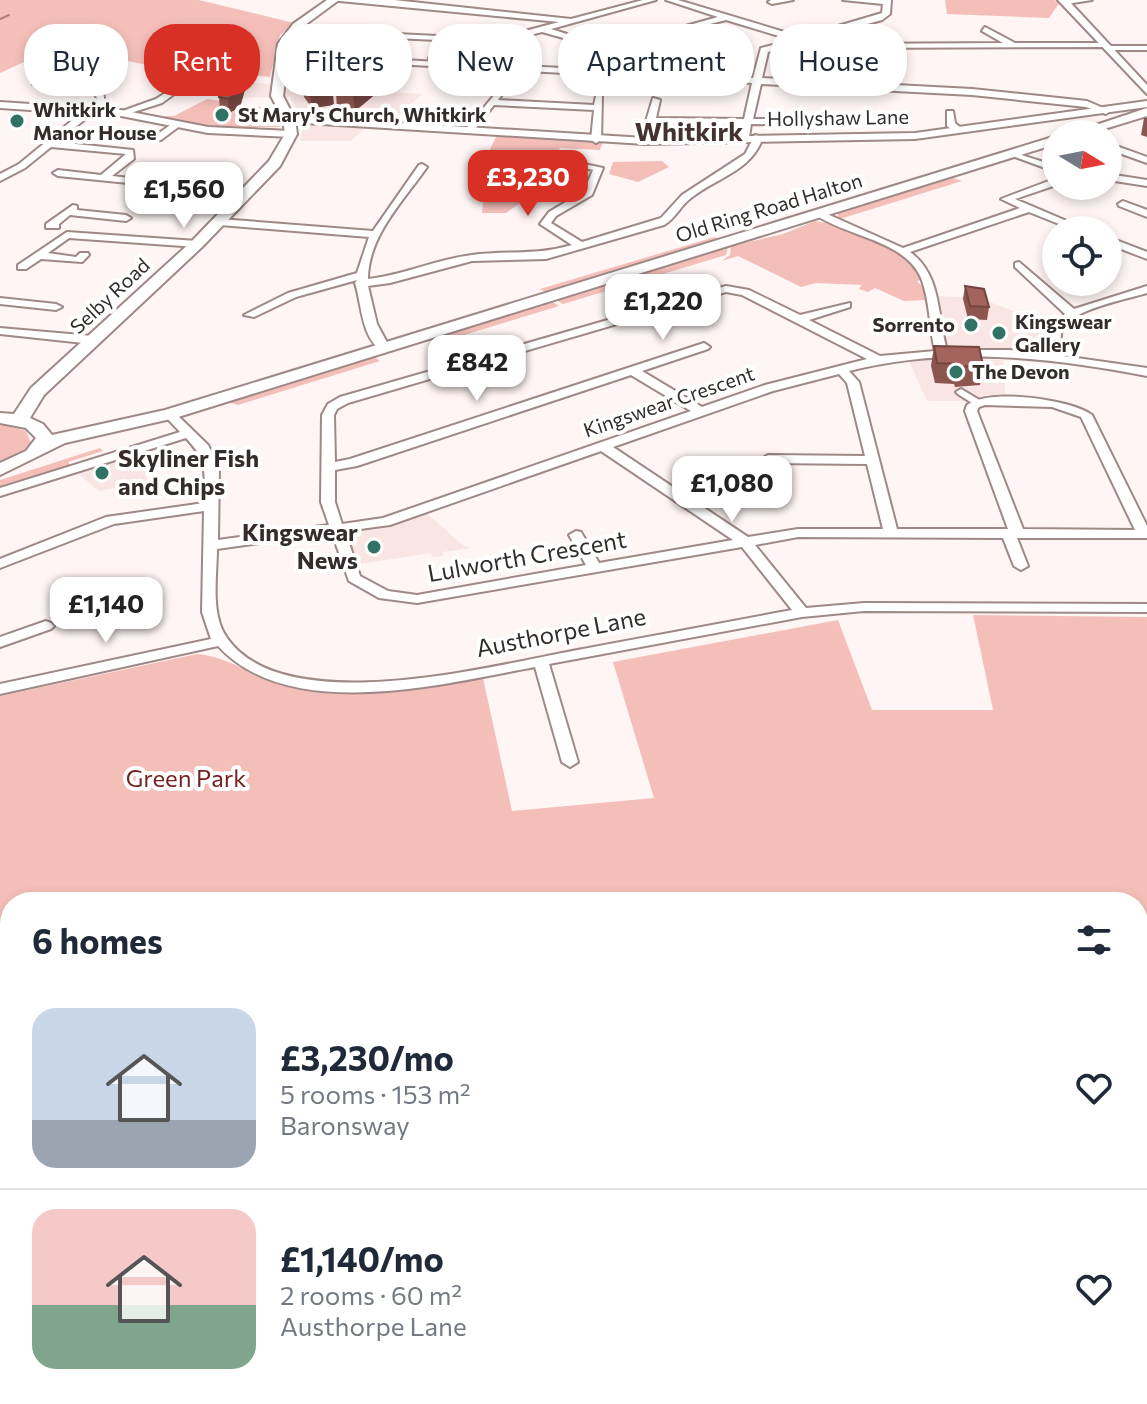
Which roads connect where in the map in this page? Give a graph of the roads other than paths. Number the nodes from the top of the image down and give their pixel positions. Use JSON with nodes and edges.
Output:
{"nodes":[{"id":1,"x":334,"y":0,"type":"edge"},
{"id":2,"x":382,"y":0,"type":"edge"},
{"id":3,"x":652,"y":0,"type":"edge"},
{"id":4,"x":670,"y":0,"type":"edge"},
{"id":5,"x":789,"y":0,"type":"edge"},
{"id":6,"x":847,"y":0,"type":"edge"},
{"id":7,"x":1088,"y":0,"type":"edge"},
{"id":8,"x":887,"y":1,"type":"edge"},
{"id":9,"x":1064,"y":1,"type":"edge"},
{"id":10,"x":420,"y":2,"type":"edge"},
{"id":11,"x":772,"y":2,"type":"edge"},
{"id":12,"x":503,"y":6,"type":"dead end"},
{"id":13,"x":495,"y":13,"type":"junction"},
{"id":14,"x":726,"y":17,"type":"junction"},
{"id":15,"x":570,"y":21,"type":"junction"},
{"id":16,"x":302,"y":24,"type":"edge"},
{"id":17,"x":702,"y":24,"type":"edge"},
{"id":18,"x":856,"y":24,"type":"edge"},
{"id":19,"x":542,"y":29,"type":"joint"},
{"id":20,"x":985,"y":29,"type":"dead end"},
{"id":21,"x":770,"y":30,"type":"edge"},
{"id":22,"x":558,"y":34,"type":"edge"},
{"id":23,"x":1016,"y":47,"type":"junction"},
{"id":24,"x":1108,"y":47,"type":"junction"},
{"id":25,"x":770,"y":48,"type":"edge"},
{"id":26,"x":907,"y":48,"type":"edge"},
{"id":27,"x":1147,"y":48,"type":"edge"},
{"id":28,"x":412,"y":61,"type":"edge"},
{"id":29,"x":428,"y":62,"type":"edge"},
{"id":30,"x":1141,"y":78,"type":"edge"},
{"id":31,"x":756,"y":79,"type":"junction"},
{"id":32,"x":1147,"y":91,"type":"edge"},
{"id":33,"x":101,"y":96,"type":"edge"},
{"id":34,"x":167,"y":96,"type":"edge"},
{"id":35,"x":277,"y":96,"type":"edge"},
{"id":36,"x":496,"y":96,"type":"edge"},
{"id":37,"x":656,"y":100,"type":"dead end"},
{"id":38,"x":491,"y":102,"type":"junction"},
{"id":39,"x":1147,"y":104,"type":"edge"},
{"id":40,"x":0,"y":105,"type":"edge"},
{"id":41,"x":847,"y":108,"type":"dead end"},
{"id":42,"x":90,"y":110,"type":"junction"},
{"id":43,"x":1106,"y":111,"type":"junction"},
{"id":44,"x":121,"y":113,"type":"junction"},
{"id":45,"x":950,"y":113,"type":"dead end"},
{"id":46,"x":1146,"y":119,"type":"edge"},
{"id":47,"x":652,"y":121,"type":"junction"},
{"id":48,"x":748,"y":121,"type":"junction"},
{"id":49,"x":1124,"y":121,"type":"joint"},
{"id":50,"x":846,"y":122,"type":"junction"},
{"id":51,"x":176,"y":125,"type":"junction"},
{"id":52,"x":290,"y":127,"type":"junction"},
{"id":53,"x":958,"y":130,"type":"junction"},
{"id":54,"x":469,"y":131,"type":"junction"},
{"id":55,"x":744,"y":137,"type":"junction"},
{"id":56,"x":758,"y":137,"type":"junction"},
{"id":57,"x":847,"y":137,"type":"junction"},
{"id":58,"x":158,"y":138,"type":"dead end"},
{"id":59,"x":596,"y":140,"type":"junction"},
{"id":60,"x":645,"y":141,"type":"junction"},
{"id":61,"x":49,"y":144,"type":"junction"},
{"id":62,"x":1042,"y":146,"type":"edge"},
{"id":63,"x":1042,"y":151,"type":"edge"},
{"id":64,"x":1122,"y":151,"type":"edge"},
{"id":65,"x":1018,"y":155,"type":"junction"},
{"id":66,"x":1147,"y":160,"type":"edge"},
{"id":67,"x":573,"y":163,"type":"dead end"},
{"id":68,"x":1042,"y":164,"type":"edge"},
{"id":69,"x":422,"y":167,"type":"dead end"},
{"id":70,"x":58,"y":173,"type":"dead end"},
{"id":71,"x":0,"y":178,"type":"edge"},
{"id":72,"x":103,"y":178,"type":"junction"},
{"id":73,"x":1122,"y":179,"type":"edge"},
{"id":74,"x":1147,"y":183,"type":"edge"},
{"id":75,"x":1042,"y":186,"type":"edge"},
{"id":76,"x":143,"y":197,"type":"dead end"},
{"id":77,"x":77,"y":204,"type":"dead end"},
{"id":78,"x":1123,"y":204,"type":"dead end"},
{"id":79,"x":1030,"y":208,"type":"junction"},
{"id":80,"x":136,"y":210,"type":"dead end"},
{"id":81,"x":67,"y":212,"type":"junction"},
{"id":82,"x":1147,"y":214,"type":"edge"},
{"id":83,"x":821,"y":215,"type":"junction"},
{"id":84,"x":1049,"y":216,"type":"edge"},
{"id":85,"x":126,"y":218,"type":"junction"},
{"id":86,"x":220,"y":222,"type":"junction"},
{"id":87,"x":55,"y":226,"type":"dead end"},
{"id":88,"x":376,"y":234,"type":"junction"},
{"id":89,"x":106,"y":235,"type":"junction"},
{"id":90,"x":197,"y":244,"type":"junction"},
{"id":91,"x":581,"y":246,"type":"junction"},
{"id":92,"x":1122,"y":246,"type":"edge"},
{"id":93,"x":903,"y":251,"type":"junction"},
{"id":94,"x":37,"y":255,"type":"junction"},
{"id":95,"x":84,"y":255,"type":"dead end"},
{"id":96,"x":1147,"y":256,"type":"edge"},
{"id":97,"x":1019,"y":265,"type":"dead end"},
{"id":98,"x":22,"y":267,"type":"dead end"},
{"id":99,"x":360,"y":280,"type":"junction"},
{"id":100,"x":1146,"y":291,"type":"edge"},
{"id":101,"x":0,"y":301,"type":"edge"},
{"id":102,"x":846,"y":305,"type":"dead end"},
{"id":103,"x":56,"y":307,"type":"dead end"},
{"id":104,"x":1072,"y":314,"type":"junction"},
{"id":105,"x":250,"y":315,"type":"dead end"},
{"id":106,"x":800,"y":319,"type":"junction"},
{"id":107,"x":1,"y":332,"type":"edge"},
{"id":108,"x":93,"y":340,"type":"junction"},
{"id":109,"x":704,"y":347,"type":"dead end"},
{"id":110,"x":384,"y":348,"type":"junction"},
{"id":111,"x":942,"y":354,"type":"junction"},
{"id":112,"x":1058,"y":358,"type":"junction"},
{"id":113,"x":878,"y":360,"type":"junction"},
{"id":114,"x":841,"y":369,"type":"junction"},
{"id":115,"x":633,"y":371,"type":"junction"},
{"id":116,"x":1147,"y":372,"type":"edge"},
{"id":117,"x":37,"y":392,"type":"junction"},
{"id":118,"x":961,"y":392,"type":"dead end"},
{"id":119,"x":978,"y":403,"type":"junction"},
{"id":120,"x":700,"y":411,"type":"junction"},
{"id":121,"x":169,"y":414,"type":"junction"},
{"id":122,"x":0,"y":416,"type":"edge"},
{"id":123,"x":19,"y":421,"type":"junction"},
{"id":124,"x":194,"y":437,"type":"junction"},
{"id":125,"x":41,"y":438,"type":"junction"},
{"id":126,"x":603,"y":446,"type":"junction"},
{"id":127,"x":768,"y":459,"type":"dead end"},
{"id":128,"x":872,"y":460,"type":"junction"},
{"id":129,"x":329,"y":467,"type":"junction"},
{"id":130,"x":0,"y":470,"type":"edge"},
{"id":131,"x":0,"y":492,"type":"edge"},
{"id":132,"x":213,"y":506,"type":"junction"},
{"id":133,"x":336,"y":529,"type":"junction"},
{"id":134,"x":891,"y":532,"type":"junction"},
{"id":135,"x":1012,"y":533,"type":"junction"},
{"id":136,"x":1146,"y":534,"type":"edge"},
{"id":137,"x":576,"y":535,"type":"dead end"},
{"id":138,"x":745,"y":542,"type":"junction"},
{"id":139,"x":212,"y":545,"type":"junction"},
{"id":140,"x":0,"y":564,"type":"edge"},
{"id":141,"x":1021,"y":566,"type":"dead end"},
{"id":142,"x":594,"y":567,"type":"junction"},
{"id":143,"x":1147,"y":608,"type":"edge"},
{"id":144,"x":802,"y":613,"type":"junction"},
{"id":145,"x":46,"y":626,"type":"dead end"},
{"id":146,"x":221,"y":641,"type":"junction"},
{"id":147,"x":0,"y":642,"type":"edge"},
{"id":148,"x":541,"y":662,"type":"junction"},
{"id":149,"x":0,"y":689,"type":"edge"},
{"id":150,"x":570,"y":762,"type":"dead end"}],
"edges":[{"from":1,"to":2,"type":"street"},
{"from":1,"to":16,"type":"main road"},
{"from":2,"to":10,"type":"street"},
{"from":3,"to":15,"type":"street"},
{"from":4,"to":14,"type":"street"},
{"from":5,"to":11,"type":"street"},
{"from":6,"to":8,"type":"street"},
{"from":7,"to":9,"type":"street"},
{"from":8,"to":18,"type":"street"},
{"from":9,"to":24,"type":"street"},
{"from":10,"to":13,"type":"street"},
{"from":12,"to":13,"type":"street"},
{"from":13,"to":15,"type":"street"},
{"from":14,"to":17,"type":"street"},
{"from":14,"to":21,"type":"street"},
{"from":15,"to":19,"type":"street"},
{"from":19,"to":22,"type":"street"},
{"from":20,"to":23,"type":"street"},
{"from":23,"to":24,"type":"street"},
{"from":23,"to":26,"type":"street"},
{"from":24,"to":27,"type":"street"},
{"from":24,"to":30,"type":"street"},
{"from":25,"to":31,"type":"street"},
{"from":28,"to":29,"type":"street"},
{"from":30,"to":32,"type":"street"},
{"from":31,"to":43,"type":"street"},
{"from":31,"to":48,"type":"street"},
{"from":33,"to":42,"type":"street"},
{"from":34,"to":44,"type":"street"},
{"from":35,"to":52,"type":"main road"},
{"from":36,"to":38,"type":"street"},
{"from":37,"to":47,"type":"street"},
{"from":38,"to":54,"type":"street"},
{"from":38,"to":59,"type":"street"},
{"from":39,"to":43,"type":"street","name":"Hollyshaw Lane"},
{"from":40,"to":42,"type":"street","name":"Hollyshaw Lane"},
{"from":41,"to":50,"type":"street"},
{"from":42,"to":44,"type":"street","name":"Hollyshaw Lane"},
{"from":42,"to":61,"type":"street"},
{"from":43,"to":49,"type":"main road"},
{"from":43,"to":53,"type":"street","name":"Hollyshaw Lane"},
{"from":44,"to":51,"type":"street","name":"Hollyshaw Lane"},
{"from":45,"to":53,"type":"street"},
{"from":46,"to":49,"type":"main road"},
{"from":47,"to":48,"type":"street"},
{"from":47,"to":60,"type":"street"},
{"from":48,"to":50,"type":"street"},
{"from":48,"to":55,"type":"street"},
{"from":50,"to":57,"type":"street"},
{"from":51,"to":52,"type":"street","name":"Hollyshaw Lane"},
{"from":51,"to":58,"type":"street"},
{"from":52,"to":54,"type":"street","name":"Hollyshaw Lane"},
{"from":52,"to":86,"type":"main road","name":"Selby Road"},
{"from":53,"to":57,"type":"street","name":"Hollyshaw Lane"},
{"from":54,"to":59,"type":"street","name":"Hollyshaw Lane"},
{"from":55,"to":56,"type":"street","name":"Hollyshaw Lane"},
{"from":55,"to":60,"type":"street","name":"Hollyshaw Lane"},
{"from":56,"to":57,"type":"street","name":"Hollyshaw Lane"},
{"from":56,"to":91,"type":"street"},
{"from":59,"to":60,"type":"street","name":"Hollyshaw Lane"},
{"from":61,"to":71,"type":"street"},
{"from":61,"to":72,"type":"street"},
{"from":62,"to":65,"type":"main road"},
{"from":63,"to":65,"type":"main road"},
{"from":64,"to":66,"type":"street"},
{"from":65,"to":68,"type":"street"},
{"from":65,"to":83,"type":"main road","name":"Old Ring Road Halton"},
{"from":67,"to":91,"type":"street"},
{"from":69,"to":88,"type":"street"},
{"from":70,"to":72,"type":"street"},
{"from":72,"to":76,"type":"street"},
{"from":73,"to":74,"type":"street"},
{"from":75,"to":79,"type":"street"},
{"from":77,"to":81,"type":"street"},
{"from":78,"to":82,"type":"street"},
{"from":79,"to":84,"type":"street"},
{"from":79,"to":93,"type":"street"},
{"from":80,"to":85,"type":"street"},
{"from":81,"to":85,"type":"street"},
{"from":81,"to":87,"type":"street"},
{"from":83,"to":93,"type":"street"},
{"from":83,"to":110,"type":"main road","name":"Old Ring Road Halton"},
{"from":85,"to":89,"type":"street"},
{"from":86,"to":88,"type":"street"},
{"from":86,"to":90,"type":"main road","name":"Selby Road"},
{"from":88,"to":99,"type":"street"},
{"from":89,"to":90,"type":"street"},
{"from":89,"to":94,"type":"street"},
{"from":90,"to":108,"type":"main road","name":"Selby Road"},
{"from":91,"to":99,"type":"street"},
{"from":92,"to":96,"type":"street"},
{"from":93,"to":111,"type":"street"},
{"from":94,"to":95,"type":"street"},
{"from":94,"to":98,"type":"street"},
{"from":97,"to":104,"type":"street"},
{"from":99,"to":105,"type":"street"},
{"from":99,"to":110,"type":"street"},
{"from":100,"to":104,"type":"street"},
{"from":101,"to":103,"type":"street"},
{"from":102,"to":106,"type":"street"},
{"from":104,"to":112,"type":"street"},
{"from":106,"to":113,"type":"street","name":"Lulworth Crescent"},
{"from":106,"to":129,"type":"street","name":"Lulworth Crescent"},
{"from":107,"to":108,"type":"street"},
{"from":108,"to":117,"type":"main road","name":"Selby Road"},
{"from":109,"to":115,"type":"street"},
{"from":110,"to":121,"type":"main road","name":"Old Ring Road Halton"},
{"from":111,"to":112,"type":"street","name":"Kingswear Crescent"},
{"from":111,"to":113,"type":"street","name":"Kingswear Crescent"},
{"from":112,"to":116,"type":"street","name":"Kingswear Crescent"},
{"from":113,"to":114,"type":"street","name":"Kingswear Crescent"},
{"from":114,"to":120,"type":"street","name":"Kingswear Crescent"},
{"from":114,"to":128,"type":"street"},
{"from":115,"to":120,"type":"street"},
{"from":115,"to":129,"type":"street"},
{"from":117,"to":122,"type":"main road","name":"Selby Road"},
{"from":117,"to":123,"type":"main road","name":"Selby Road"},
{"from":118,"to":119,"type":"street"},
{"from":119,"to":135,"type":"street"},
{"from":119,"to":136,"type":"street"},
{"from":120,"to":126,"type":"street","name":"Kingswear Crescent"},
{"from":121,"to":124,"type":"street"},
{"from":121,"to":125,"type":"main road","name":"Old Ring Road Halton"},
{"from":122,"to":123,"type":"main road"},
{"from":123,"to":125,"type":"main road"},
{"from":124,"to":131,"type":"street"},
{"from":124,"to":132,"type":"street"},
{"from":125,"to":130,"type":"main road","name":"Old Ring Road Halton"},
{"from":126,"to":133,"type":"street","name":"Kingswear Crescent"},
{"from":126,"to":138,"type":"street"},
{"from":127,"to":128,"type":"street"},
{"from":128,"to":134,"type":"street"},
{"from":129,"to":133,"type":"street","name":"Lulworth Crescent"},
{"from":132,"to":139,"type":"street"},
{"from":132,"to":140,"type":"street"},
{"from":133,"to":139,"type":"street","name":"Kingswear Crescent"},
{"from":133,"to":142,"type":"street","name":"Lulworth Crescent"},
{"from":134,"to":135,"type":"street","name":"Lulworth Crescent"},
{"from":134,"to":138,"type":"street","name":"Lulworth Crescent"},
{"from":135,"to":136,"type":"street","name":"Lulworth Crescent"},
{"from":135,"to":141,"type":"street"},
{"from":137,"to":142,"type":"street"},
{"from":138,"to":142,"type":"street","name":"Lulworth Crescent"},
{"from":138,"to":144,"type":"street"},
{"from":139,"to":146,"type":"street"},
{"from":143,"to":144,"type":"street","name":"Austhorpe Lane"},
{"from":144,"to":148,"type":"street","name":"Austhorpe Lane"},
{"from":145,"to":147,"type":"street"},
{"from":146,"to":148,"type":"street","name":"Austhorpe Lane"},
{"from":146,"to":149,"type":"street"},
{"from":148,"to":150,"type":"street"}]}
